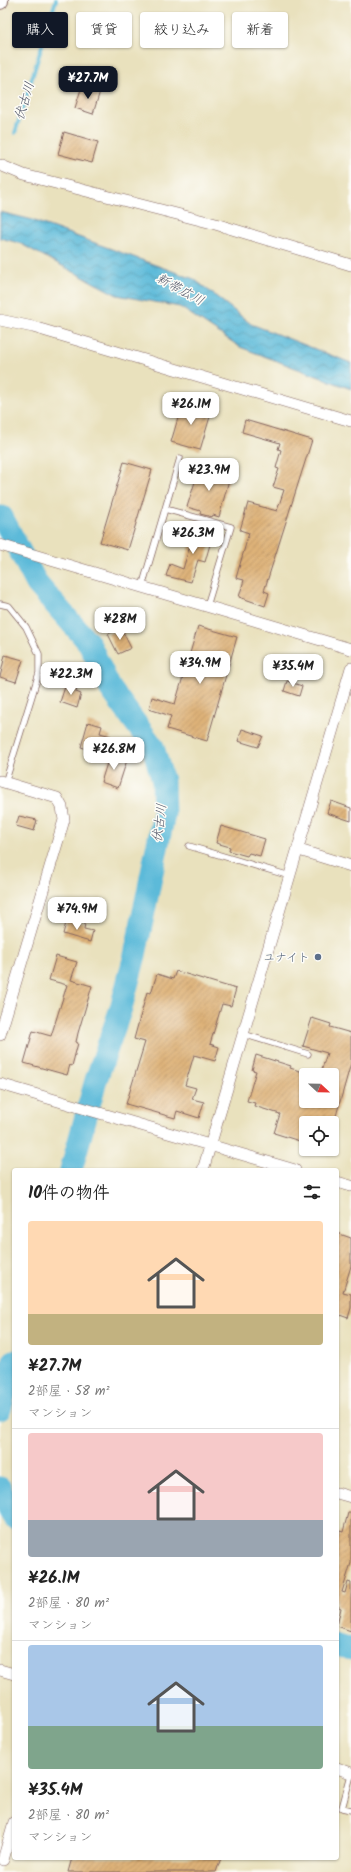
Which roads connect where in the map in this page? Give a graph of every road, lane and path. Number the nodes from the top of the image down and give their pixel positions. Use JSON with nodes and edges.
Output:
{"nodes":[{"id":1,"x":0,"y":165,"type":"edge"},
{"id":2,"x":351,"y":265,"type":"edge"},
{"id":3,"x":0,"y":320,"type":"edge"},
{"id":4,"x":351,"y":421,"type":"edge"},
{"id":5,"x":180,"y":458,"type":"dead end"},
{"id":6,"x":165,"y":509,"type":"junction"},
{"id":7,"x":0,"y":545,"type":"edge"},
{"id":8,"x":142,"y":587,"type":"junction"},
{"id":9,"x":0,"y":604,"type":"edge"},
{"id":10,"x":207,"y":606,"type":"junction"},
{"id":11,"x":351,"y":649,"type":"edge"},
{"id":12,"x":351,"y":668,"type":"edge"},
{"id":13,"x":2,"y":782,"type":"edge"},
{"id":14,"x":189,"y":846,"type":"dead end"},
{"id":15,"x":298,"y":850,"type":"junction"},
{"id":16,"x":351,"y":866,"type":"edge"},
{"id":17,"x":291,"y":877,"type":"junction"},
{"id":18,"x":244,"y":1034,"type":"junction"},
{"id":19,"x":0,"y":1035,"type":"edge"},
{"id":20,"x":308,"y":1054,"type":"dead end"},
{"id":21,"x":0,"y":1084,"type":"edge"},
{"id":22,"x":210,"y":1145,"type":"junction"},
{"id":23,"x":204,"y":1168,"type":"edge"},
{"id":24,"x":288,"y":1168,"type":"edge"},
{"id":25,"x":339,"y":1183,"type":"edge"},
{"id":26,"x":351,"y":1186,"type":"edge"},
{"id":27,"x":339,"y":1496,"type":"edge"},
{"id":28,"x":351,"y":1497,"type":"edge"},
{"id":29,"x":0,"y":1670,"type":"edge"},
{"id":30,"x":12,"y":1673,"type":"edge"},
{"id":31,"x":339,"y":1769,"type":"edge"},
{"id":32,"x":351,"y":1774,"type":"edge"},
{"id":33,"x":351,"y":1810,"type":"edge"},
{"id":34,"x":12,"y":1829,"type":"edge"},
{"id":35,"x":3,"y":1860,"type":"dead end"}],
"edges":[{"from":1,"to":2,"type":"street"},
{"from":3,"to":4,"type":"street"},
{"from":5,"to":6,"type":"lane"},
{"from":6,"to":8,"type":"lane"},
{"from":6,"to":10,"type":"lane"},
{"from":7,"to":8,"type":"street"},
{"from":8,"to":10,"type":"street"},
{"from":9,"to":13,"type":"lane"},
{"from":10,"to":11,"type":"street"},
{"from":12,"to":15,"type":"street"},
{"from":13,"to":19,"type":"street"},
{"from":14,"to":17,"type":"lane"},
{"from":15,"to":16,"type":"street"},
{"from":15,"to":17,"type":"street"},
{"from":17,"to":18,"type":"street"},
{"from":18,"to":20,"type":"lane"},
{"from":18,"to":22,"type":"street"},
{"from":21,"to":22,"type":"street"},
{"from":22,"to":23,"type":"street"},
{"from":22,"to":24,"type":"street"},
{"from":25,"to":26,"type":"street"},
{"from":27,"to":28,"type":"street"},
{"from":29,"to":30,"type":"street"},
{"from":31,"to":32,"type":"street"},
{"from":32,"to":33,"type":"lane"},
{"from":34,"to":35,"type":"street"}]}
